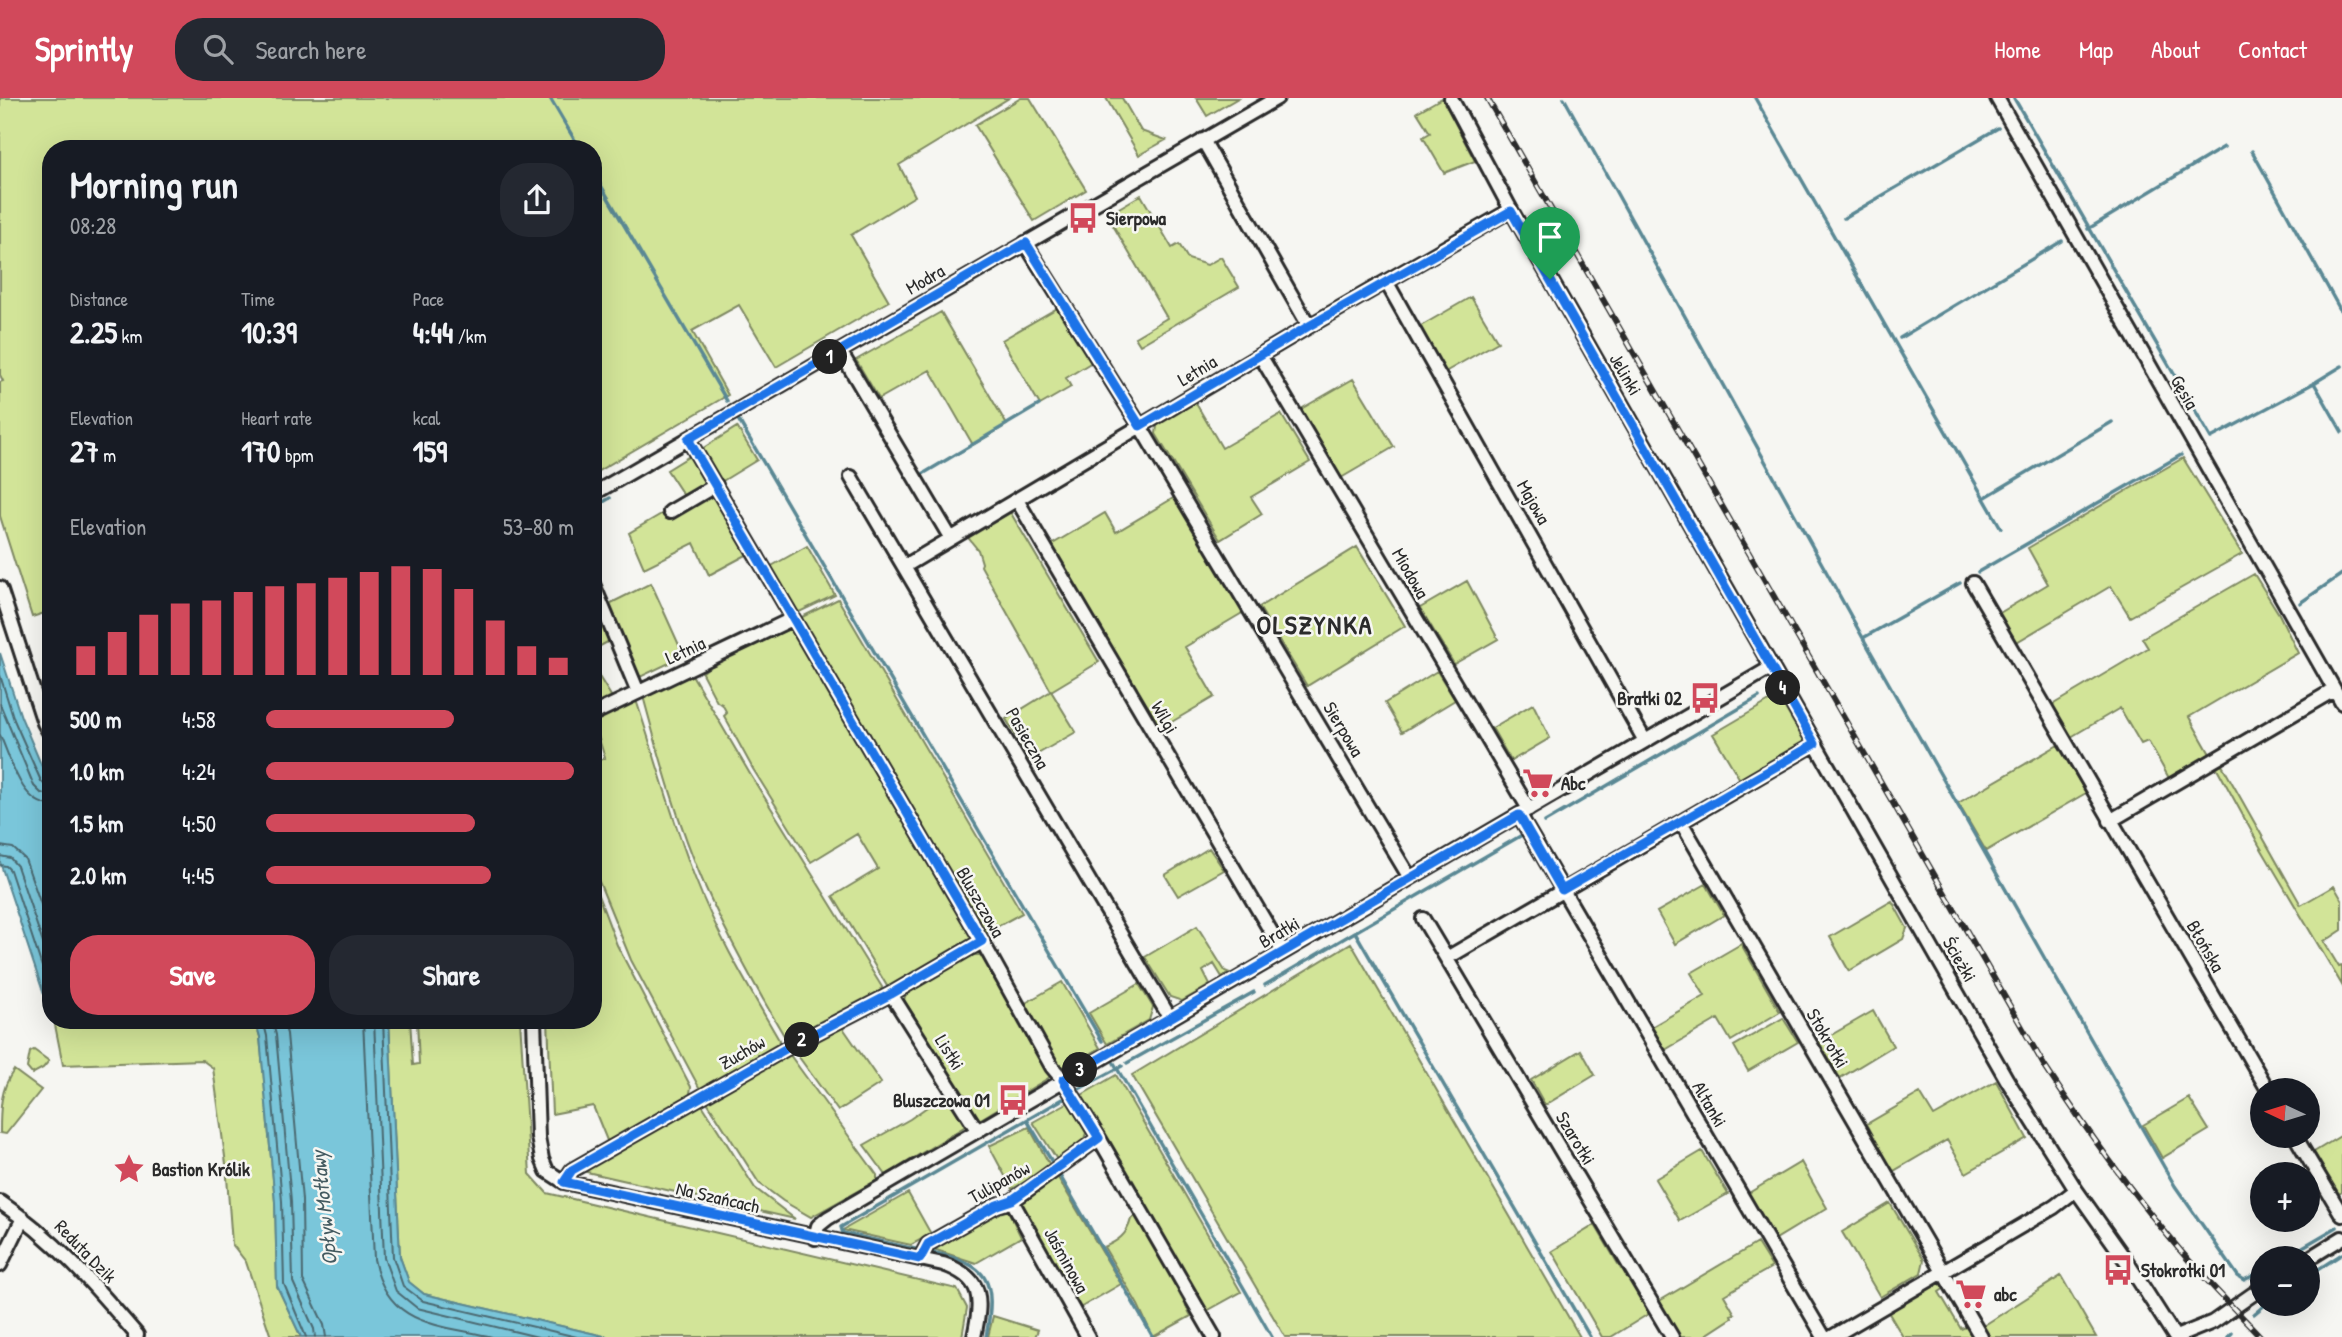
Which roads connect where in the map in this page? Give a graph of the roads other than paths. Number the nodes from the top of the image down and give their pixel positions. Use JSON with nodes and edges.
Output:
{"nodes":[{"id":1,"x":1277,"y":98,"type":"edge"},
{"id":2,"x":1451,"y":98,"type":"edge"},
{"id":3,"x":1997,"y":98,"type":"edge"},
{"id":4,"x":1203,"y":140,"type":"junction"},
{"id":5,"x":1511,"y":211,"type":"junction"},
{"id":6,"x":1026,"y":243,"type":"junction"},
{"id":7,"x":1387,"y":283,"type":"junction"},
{"id":8,"x":1309,"y":326,"type":"junction"},
{"id":9,"x":840,"y":351,"type":"junction"},
{"id":10,"x":1260,"y":355,"type":"junction"},
{"id":11,"x":1140,"y":426,"type":"junction"},
{"id":12,"x":688,"y":439,"type":"junction"},
{"id":13,"x":851,"y":477,"type":"dead end"},
{"id":14,"x":716,"y":485,"type":"junction"},
{"id":15,"x":602,"y":489,"type":"edge"},
{"id":16,"x":1017,"y":500,"type":"junction"},
{"id":17,"x":670,"y":512,"type":"dead end"},
{"id":18,"x":950,"y":537,"type":"junction"},
{"id":19,"x":905,"y":566,"type":"junction"},
{"id":20,"x":1973,"y":583,"type":"dead end"},
{"id":21,"x":0,"y":588,"type":"edge"},
{"id":22,"x":602,"y":606,"type":"edge"},
{"id":23,"x":792,"y":619,"type":"junction"},
{"id":24,"x":1772,"y":667,"type":"junction"},
{"id":25,"x":2334,"y":690,"type":"junction"},
{"id":26,"x":638,"y":692,"type":"junction"},
{"id":27,"x":2342,"y":703,"type":"edge"},
{"id":28,"x":602,"y":709,"type":"edge"},
{"id":29,"x":42,"y":717,"type":"edge"},
{"id":30,"x":1645,"y":741,"type":"junction"},
{"id":31,"x":1815,"y":744,"type":"junction"},
{"id":32,"x":1524,"y":812,"type":"junction"},
{"id":33,"x":2110,"y":821,"type":"junction"},
{"id":34,"x":1681,"y":822,"type":"junction"},
{"id":35,"x":1410,"y":878,"type":"junction"},
{"id":36,"x":1562,"y":890,"type":"junction"},
{"id":37,"x":1423,"y":919,"type":"dead end"},
{"id":38,"x":982,"y":941,"type":"junction"},
{"id":39,"x":1283,"y":952,"type":"junction"},
{"id":40,"x":1447,"y":958,"type":"junction"},
{"id":41,"x":891,"y":994,"type":"junction"},
{"id":42,"x":1170,"y":1018,"type":"junction"},
{"id":43,"x":534,"y":1029,"type":"edge"},
{"id":44,"x":2261,"y":1078,"type":"edge"},
{"id":45,"x":1063,"y":1080,"type":"junction"},
{"id":46,"x":977,"y":1130,"type":"junction"},
{"id":47,"x":1099,"y":1138,"type":"junction"},
{"id":48,"x":2302,"y":1148,"type":"edge"},
{"id":49,"x":564,"y":1182,"type":"junction"},
{"id":50,"x":2076,"y":1190,"type":"junction"},
{"id":51,"x":1012,"y":1200,"type":"junction"},
{"id":52,"x":0,"y":1202,"type":"edge"},
{"id":53,"x":2342,"y":1215,"type":"edge"},
{"id":54,"x":23,"y":1218,"type":"junction"},
{"id":55,"x":815,"y":1238,"type":"junction"},
{"id":56,"x":2342,"y":1238,"type":"edge"},
{"id":57,"x":2320,"y":1252,"type":"edge"},
{"id":58,"x":920,"y":1259,"type":"junction"},
{"id":59,"x":0,"y":1265,"type":"edge"},
{"id":60,"x":1942,"y":1272,"type":"junction"},
{"id":61,"x":2250,"y":1296,"type":"edge"},
{"id":62,"x":136,"y":1336,"type":"edge"},
{"id":63,"x":974,"y":1337,"type":"edge"},
{"id":64,"x":1087,"y":1337,"type":"edge"},
{"id":65,"x":1214,"y":1337,"type":"edge"},
{"id":66,"x":1672,"y":1337,"type":"edge"},
{"id":67,"x":1824,"y":1337,"type":"edge"},
{"id":68,"x":1832,"y":1337,"type":"edge"},
{"id":69,"x":1981,"y":1337,"type":"edge"},
{"id":70,"x":2176,"y":1337,"type":"edge"}],
"edges":[{"from":1,"to":4,"type":"street","name":"Modra"},
{"from":2,"to":5,"type":"street","name":"Jelinki"},
{"from":3,"to":25,"type":"street","name":"Gęsia"},
{"from":4,"to":6,"type":"street","name":"Modra"},
{"from":4,"to":8,"type":"street"},
{"from":5,"to":7,"type":"street","name":"Letnia"},
{"from":5,"to":24,"type":"street","name":"Jelinki"},
{"from":6,"to":9,"type":"street","name":"Modra"},
{"from":6,"to":11,"type":"street","name":"Sierpowa"},
{"from":7,"to":8,"type":"street","name":"Letnia"},
{"from":7,"to":30,"type":"street","name":"Majowa"},
{"from":8,"to":10,"type":"street","name":"Letnia"},
{"from":9,"to":12,"type":"street","name":"Modra"},
{"from":9,"to":18,"type":"street"},
{"from":10,"to":11,"type":"street","name":"Letnia"},
{"from":10,"to":32,"type":"street","name":"Miodowa"},
{"from":11,"to":16,"type":"street","name":"Letnia"},
{"from":11,"to":35,"type":"street","name":"Sierpowa"},
{"from":12,"to":14,"type":"street","name":"Bluszczowa"},
{"from":12,"to":15,"type":"street","name":"Modra"},
{"from":13,"to":19,"type":"street","name":"Pasieczna"},
{"from":14,"to":17,"type":"street"},
{"from":14,"to":23,"type":"street","name":"Bluszczowa"},
{"from":16,"to":18,"type":"street","name":"Letnia"},
{"from":16,"to":39,"type":"street","name":"Wilgi"},
{"from":18,"to":19,"type":"street","name":"Letnia"},
{"from":19,"to":42,"type":"street","name":"Pasieczna"},
{"from":20,"to":33,"type":"street","name":"Błońska"},
{"from":21,"to":29,"type":"street"},
{"from":22,"to":26,"type":"street"},
{"from":23,"to":26,"type":"street","name":"Letnia"},
{"from":23,"to":38,"type":"street","name":"Bluszczowa"},
{"from":24,"to":30,"type":"street","name":"Bratki"},
{"from":24,"to":31,"type":"street","name":"Ścieżki"},
{"from":25,"to":27,"type":"street","name":"Gęsia"},
{"from":25,"to":33,"type":"street"},
{"from":26,"to":28,"type":"street","name":"Letnia"},
{"from":30,"to":32,"type":"street","name":"Bratki"},
{"from":31,"to":34,"type":"street"},
{"from":31,"to":50,"type":"street","name":"Ścieżki"},
{"from":32,"to":35,"type":"street","name":"Bratki"},
{"from":32,"to":36,"type":"street","name":"Altanki"},
{"from":33,"to":44,"type":"street","name":"Błońska"},
{"from":34,"to":36,"type":"street"},
{"from":34,"to":60,"type":"street","name":"Stokrotki"},
{"from":35,"to":39,"type":"street","name":"Bratki"},
{"from":36,"to":40,"type":"street"},
{"from":36,"to":67,"type":"street","name":"Altanki"},
{"from":37,"to":40,"type":"street","name":"Szarotki"},
{"from":38,"to":41,"type":"street","name":"Zuchów"},
{"from":38,"to":45,"type":"street","name":"Bluszczowa"},
{"from":39,"to":42,"type":"street","name":"Bratki"},
{"from":40,"to":66,"type":"street","name":"Szarotki"},
{"from":41,"to":46,"type":"street","name":"Listki"},
{"from":41,"to":49,"type":"street","name":"Zuchów"},
{"from":42,"to":45,"type":"street","name":"Bratki"},
{"from":43,"to":49,"type":"street"},
{"from":45,"to":46,"type":"street","name":"Bratki"},
{"from":45,"to":47,"type":"street","name":"Bluszczowa"},
{"from":46,"to":55,"type":"street","name":"Bratki"},
{"from":47,"to":51,"type":"street","name":"Tulipanów"},
{"from":47,"to":65,"type":"street","name":"Bluszczowa"},
{"from":48,"to":53,"type":"street"},
{"from":49,"to":55,"type":"street","name":"Na Szańcach"},
{"from":50,"to":60,"type":"street"},
{"from":50,"to":70,"type":"street","name":"Ścieżki"},
{"from":51,"to":58,"type":"street","name":"Tulipanów"},
{"from":51,"to":64,"type":"street","name":"Jaśminowa"},
{"from":52,"to":54,"type":"street","name":"Reduta Dzik"},
{"from":54,"to":59,"type":"street"},
{"from":54,"to":62,"type":"street","name":"Reduta Dzik"},
{"from":55,"to":58,"type":"street","name":"Na Szańcach"},
{"from":56,"to":57,"type":"street"},
{"from":58,"to":63,"type":"street","name":"Na Szańcach"},
{"from":60,"to":68,"type":"street"},
{"from":60,"to":69,"type":"street","name":"Stokrotki"},
{"from":61,"to":70,"type":"street"}]}
